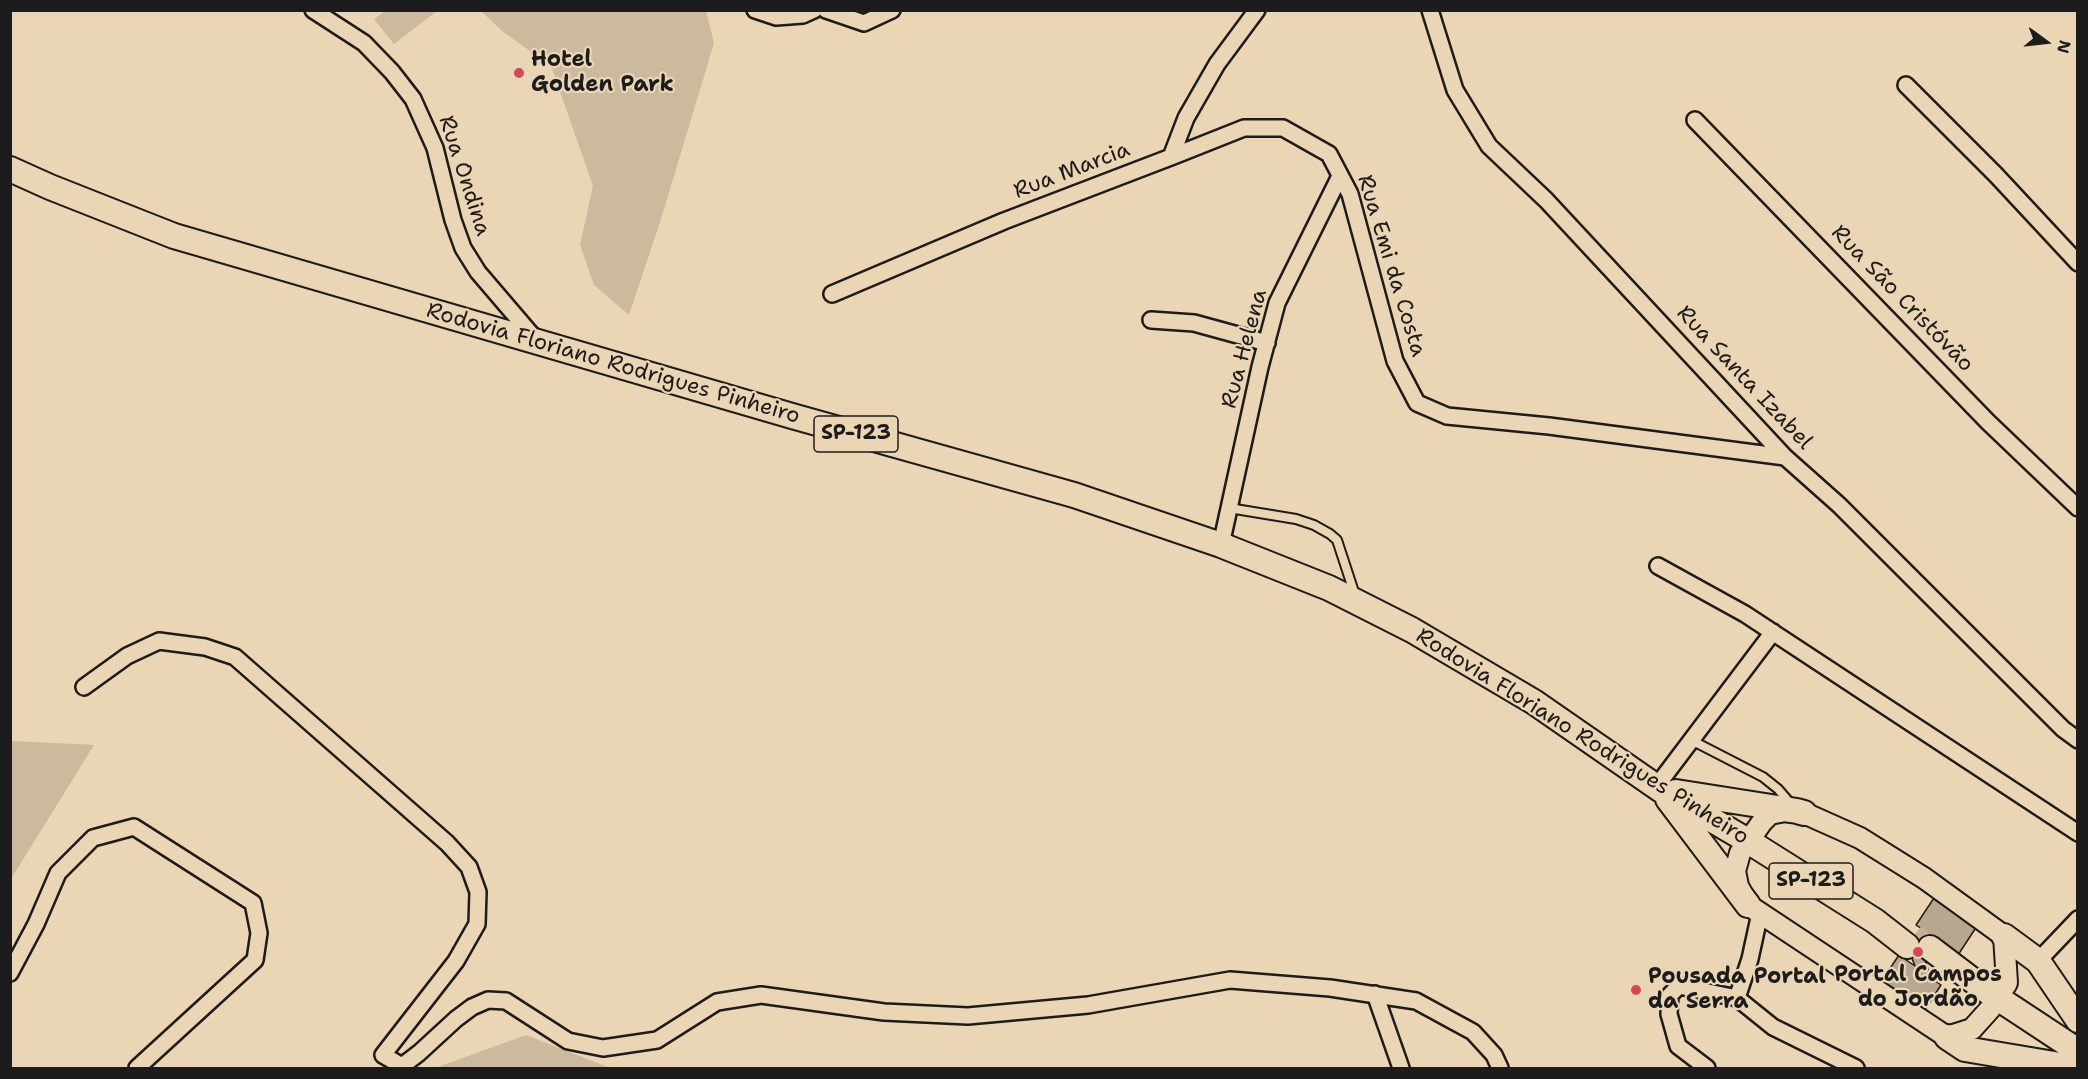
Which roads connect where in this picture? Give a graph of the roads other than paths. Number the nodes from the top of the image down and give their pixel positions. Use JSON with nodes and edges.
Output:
{"nodes":[{"id":1,"x":314,"y":10,"type":"edge"},
{"id":2,"x":755,"y":10,"type":"edge"},
{"id":3,"x":814,"y":10,"type":"edge"},
{"id":4,"x":826,"y":10,"type":"edge"},
{"id":5,"x":892,"y":10,"type":"edge"},
{"id":6,"x":1257,"y":10,"type":"edge"},
{"id":7,"x":1430,"y":10,"type":"edge"},
{"id":8,"x":1906,"y":85,"type":"dead end"},
{"id":9,"x":1695,"y":120,"type":"dead end"},
{"id":10,"x":1171,"y":157,"type":"junction"},
{"id":11,"x":10,"y":169,"type":"edge"},
{"id":12,"x":1340,"y":176,"type":"junction"},
{"id":13,"x":2078,"y":263,"type":"edge"},
{"id":14,"x":832,"y":294,"type":"dead end"},
{"id":15,"x":1151,"y":320,"type":"dead end"},
{"id":16,"x":538,"y":342,"type":"junction"},
{"id":17,"x":1267,"y":343,"type":"junction"},
{"id":18,"x":1785,"y":457,"type":"junction"},
{"id":19,"x":1229,"y":508,"type":"junction"},
{"id":20,"x":2078,"y":508,"type":"edge"},
{"id":21,"x":1221,"y":545,"type":"junction"},
{"id":22,"x":1658,"y":567,"type":"dead end"},
{"id":23,"x":1357,"y":602,"type":"junction"},
{"id":24,"x":1773,"y":632,"type":"junction"},
{"id":25,"x":84,"y":687,"type":"dead end"},
{"id":26,"x":2077,"y":738,"type":"edge"},
{"id":27,"x":1691,"y":740,"type":"junction"},
{"id":28,"x":1659,"y":788,"type":"junction"},
{"id":29,"x":1800,"y":812,"type":"junction"},
{"id":30,"x":2078,"y":833,"type":"edge"},
{"id":31,"x":1748,"y":841,"type":"junction"},
{"id":32,"x":1754,"y":909,"type":"junction"},
{"id":33,"x":2078,"y":919,"type":"edge"},
{"id":34,"x":2004,"y":936,"type":"junction"},
{"id":35,"x":2038,"y":961,"type":"junction"},
{"id":36,"x":10,"y":973,"type":"edge"},
{"id":37,"x":1375,"y":994,"type":"junction"},
{"id":38,"x":1737,"y":998,"type":"junction"},
{"id":39,"x":1997,"y":998,"type":"junction"},
{"id":40,"x":2078,"y":1020,"type":"edge"},
{"id":41,"x":1947,"y":1037,"type":"junction"},
{"id":42,"x":2078,"y":1051,"type":"edge"},
{"id":43,"x":137,"y":1068,"type":"edge"},
{"id":44,"x":1401,"y":1068,"type":"edge"},
{"id":45,"x":1500,"y":1068,"type":"edge"},
{"id":46,"x":1707,"y":1068,"type":"edge"},
{"id":47,"x":1856,"y":1068,"type":"edge"},
{"id":48,"x":2078,"y":1068,"type":"edge"}],
"edges":[{"from":1,"to":16,"type":"street","name":"Rua Ondina"},
{"from":2,"to":3,"type":"street"},
{"from":4,"to":5,"type":"street"},
{"from":6,"to":10,"type":"street"},
{"from":7,"to":18,"type":"street","name":"Rua Santa Izabel"},
{"from":8,"to":13,"type":"street"},
{"from":9,"to":20,"type":"street","name":"Rua São Cristóvão"},
{"from":10,"to":12,"type":"street","name":"Rua Emi da Costa"},
{"from":10,"to":14,"type":"street","name":"Rua Marcia"},
{"from":11,"to":16,"type":"main road","name":"Rodovia Floriano Rodrigues Pinheiro","number":"SP-123"},
{"from":12,"to":17,"type":"street","name":"Rua Helena"},
{"from":12,"to":18,"type":"street","name":"Rua Emi da Costa"},
{"from":15,"to":17,"type":"street"},
{"from":16,"to":21,"type":"main road","name":"Rodovia Floriano Rodrigues Pinheiro","number":"SP-123"},
{"from":17,"to":19,"type":"street","name":"Rua Helena"},
{"from":18,"to":26,"type":"street","name":"Rua Santa Izabel"},
{"from":19,"to":21,"type":"street","name":"Rua Helena"},
{"from":19,"to":23,"type":"lane"},
{"from":21,"to":23,"type":"main road","name":"Rodovia Floriano Rodrigues Pinheiro","number":"SP-123"},
{"from":22,"to":24,"type":"street"},
{"from":23,"to":28,"type":"main road","name":"Rodovia Floriano Rodrigues Pinheiro","number":"SP-123"},
{"from":24,"to":27,"type":"street"},
{"from":24,"to":30,"type":"street"},
{"from":25,"to":37,"type":"street"},
{"from":27,"to":28,"type":"street"},
{"from":27,"to":29,"type":"lane"},
{"from":28,"to":29,"type":"main road"},
{"from":28,"to":31,"type":"main road","name":"Rodovia Floriano Rodrigues Pinheiro","number":"SP-123"},
{"from":28,"to":32,"type":"main road"},
{"from":29,"to":31,"type":"street"},
{"from":29,"to":34,"type":"street"},
{"from":31,"to":32,"type":"street"},
{"from":31,"to":39,"type":"main road","name":"Rodovia Floriano Rodrigues Pinheiro","number":"SP-123"},
{"from":32,"to":38,"type":"street"},
{"from":32,"to":41,"type":"street"},
{"from":33,"to":35,"type":"street"},
{"from":34,"to":35,"type":"main road"},
{"from":34,"to":39,"type":"street"},
{"from":35,"to":40,"type":"main road"},
{"from":36,"to":43,"type":"street"},
{"from":37,"to":44,"type":"street"},
{"from":37,"to":45,"type":"street"},
{"from":38,"to":46,"type":"street"},
{"from":38,"to":47,"type":"street"},
{"from":39,"to":41,"type":"street"},
{"from":39,"to":42,"type":"main road","name":"Rodovia Floriano Rodrigues Pinheiro","number":"SP-123"},
{"from":41,"to":48,"type":"main road"}]}
